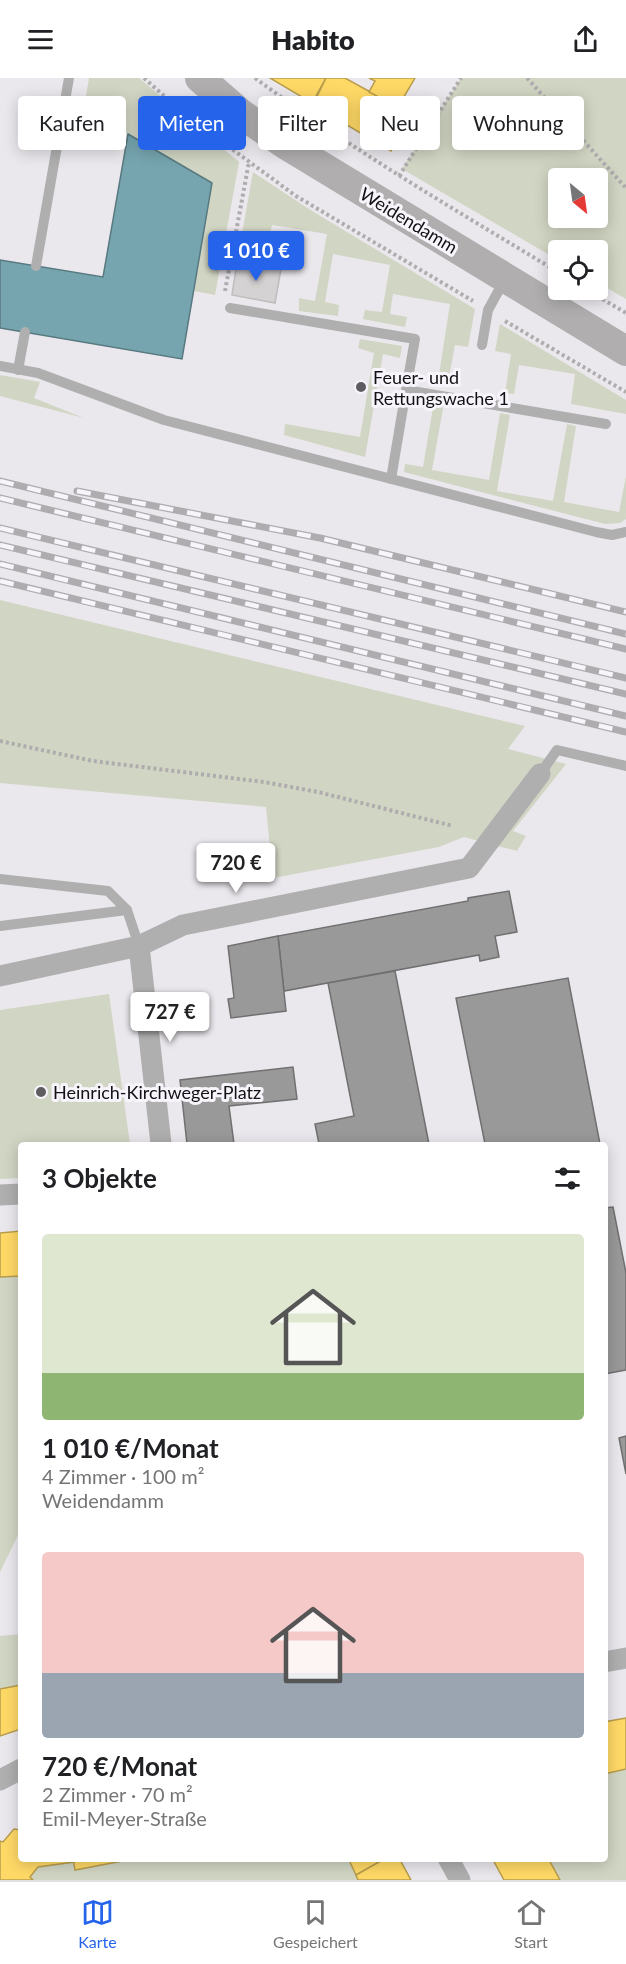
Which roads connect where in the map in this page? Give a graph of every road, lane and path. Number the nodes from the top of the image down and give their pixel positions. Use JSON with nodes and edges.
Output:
{"nodes":[{"id":1,"x":69,"y":78,"type":"edge"},
{"id":2,"x":144,"y":78,"type":"edge"},
{"id":3,"x":200,"y":78,"type":"edge"},
{"id":4,"x":255,"y":78,"type":"edge"},
{"id":5,"x":460,"y":78,"type":"edge"},
{"id":6,"x":527,"y":78,"type":"edge"},
{"id":7,"x":249,"y":162,"type":"junction"},
{"id":8,"x":399,"y":176,"type":"junction"},
{"id":9,"x":626,"y":188,"type":"edge"},
{"id":10,"x":36,"y":266,"type":"dead end"},
{"id":11,"x":548,"y":266,"type":"edge"},
{"id":12,"x":506,"y":279,"type":"junction"},
{"id":13,"x":604,"y":300,"type":"edge"},
{"id":14,"x":230,"y":308,"type":"joint"},
{"id":15,"x":488,"y":310,"type":"junction"},
{"id":16,"x":626,"y":313,"type":"edge"},
{"id":17,"x":25,"y":332,"type":"dead end"},
{"id":18,"x":482,"y":345,"type":"dead end"},
{"id":19,"x":626,"y":351,"type":"edge"},
{"id":20,"x":0,"y":366,"type":"edge"},
{"id":21,"x":18,"y":370,"type":"junction"},
{"id":22,"x":406,"y":390,"type":"junction"},
{"id":23,"x":626,"y":392,"type":"edge"},
{"id":24,"x":606,"y":424,"type":"dead end"},
{"id":25,"x":391,"y":479,"type":"junction"},
{"id":26,"x":626,"y":532,"type":"edge"},
{"id":27,"x":0,"y":741,"type":"edge"},
{"id":28,"x":626,"y":766,"type":"edge"},
{"id":29,"x":540,"y":774,"type":"joint"},
{"id":30,"x":453,"y":826,"type":"dead end"},
{"id":31,"x":0,"y":879,"type":"edge"},
{"id":32,"x":127,"y":910,"type":"junction"},
{"id":33,"x":0,"y":926,"type":"edge"},
{"id":34,"x":139,"y":946,"type":"junction"},
{"id":35,"x":0,"y":976,"type":"edge"},
{"id":36,"x":161,"y":1142,"type":"edge"},
{"id":37,"x":18,"y":1194,"type":"edge"},
{"id":38,"x":0,"y":1195,"type":"edge"},
{"id":39,"x":626,"y":1658,"type":"edge"},
{"id":40,"x":608,"y":1661,"type":"edge"},
{"id":41,"x":18,"y":1771,"type":"edge"},
{"id":42,"x":0,"y":1780,"type":"edge"},
{"id":43,"x":450,"y":1862,"type":"edge"},
{"id":44,"x":460,"y":1880,"type":"edge"}],
"edges":[{"from":1,"to":10,"type":"lane"},
{"from":2,"to":7,"type":"path"},
{"from":3,"to":12,"type":"main road","name":"Weidendamm"},
{"from":4,"to":8,"type":"path"},
{"from":5,"to":8,"type":"path"},
{"from":6,"to":9,"type":"path"},
{"from":7,"to":14,"type":"path"},
{"from":7,"to":15,"type":"path"},
{"from":8,"to":11,"type":"path"},
{"from":12,"to":15,"type":"lane"},
{"from":12,"to":19,"type":"main road","name":"Weidendamm"},
{"from":13,"to":16,"type":"path"},
{"from":14,"to":22,"type":"lane"},
{"from":15,"to":18,"type":"lane"},
{"from":15,"to":23,"type":"path"},
{"from":17,"to":21,"type":"lane"},
{"from":20,"to":21,"type":"lane"},
{"from":21,"to":25,"type":"lane"},
{"from":22,"to":24,"type":"lane"},
{"from":22,"to":25,"type":"lane"},
{"from":25,"to":26,"type":"lane"},
{"from":27,"to":30,"type":"path"},
{"from":28,"to":29,"type":"lane"},
{"from":29,"to":34,"type":"street"},
{"from":31,"to":32,"type":"lane"},
{"from":32,"to":33,"type":"lane"},
{"from":32,"to":34,"type":"lane"},
{"from":34,"to":35,"type":"street"},
{"from":34,"to":36,"type":"street"},
{"from":37,"to":38,"type":"street"},
{"from":39,"to":40,"type":"street"},
{"from":41,"to":42,"type":"street"},
{"from":43,"to":44,"type":"street"}]}
